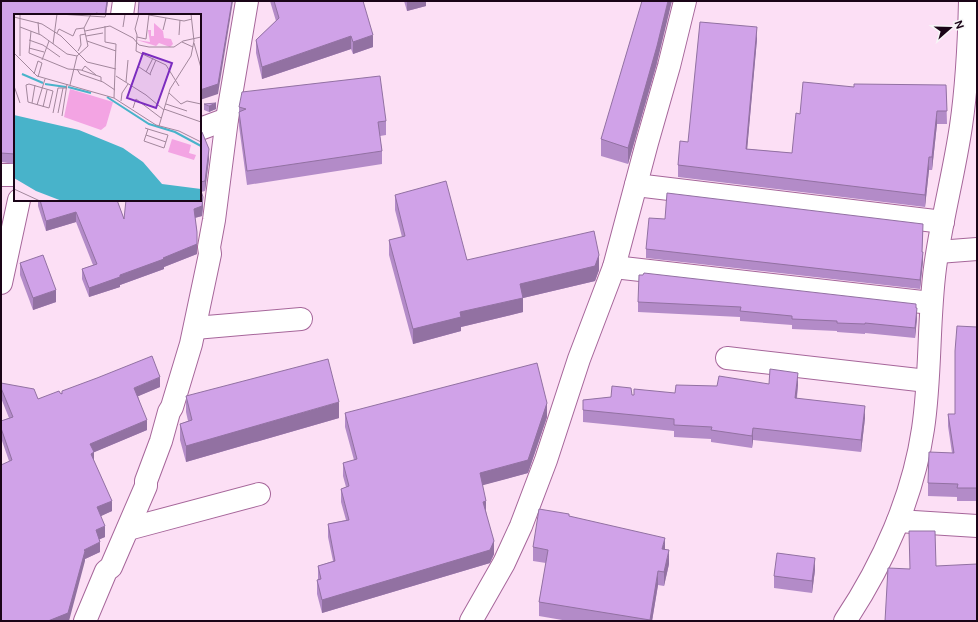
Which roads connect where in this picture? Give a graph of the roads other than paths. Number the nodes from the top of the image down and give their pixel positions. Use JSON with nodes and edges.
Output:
{"nodes":[{"id":1,"x":124,"y":1,"type":"edge"},
{"id":2,"x":247,"y":1,"type":"edge"},
{"id":3,"x":970,"y":1,"type":"edge"},
{"id":4,"x":684,"y":4,"type":"edge"},
{"id":5,"x":122,"y":14,"type":"edge"},
{"id":6,"x":227,"y":119,"type":"junction"},
{"id":7,"x":201,"y":128,"type":"edge"},
{"id":8,"x":1,"y":175,"type":"edge"},
{"id":9,"x":14,"y":175,"type":"edge"},
{"id":10,"x":636,"y":185,"type":"junction"},
{"id":11,"x":19,"y":201,"type":"edge"},
{"id":12,"x":943,"y":222,"type":"junction"},
{"id":13,"x":977,"y":249,"type":"edge"},
{"id":14,"x":938,"y":252,"type":"junction"},
{"id":15,"x":614,"y":267,"type":"junction"},
{"id":16,"x":1,"y":282,"type":"edge"},
{"id":17,"x":931,"y":303,"type":"junction"},
{"id":18,"x":301,"y":319,"type":"dead end"},
{"id":19,"x":195,"y":328,"type":"junction"},
{"id":20,"x":727,"y":358,"type":"dead end"},
{"id":21,"x":927,"y":381,"type":"junction"},
{"id":22,"x":259,"y":494,"type":"dead end"},
{"id":23,"x":898,"y":521,"type":"junction"},
{"id":24,"x":977,"y":526,"type":"edge"},
{"id":25,"x":128,"y":528,"type":"junction"},
{"id":26,"x":85,"y":621,"type":"edge"},
{"id":27,"x":471,"y":621,"type":"edge"},
{"id":28,"x":845,"y":621,"type":"edge"}],
"edges":[{"from":1,"to":5,"type":"street"},
{"from":2,"to":6,"type":"street"},
{"from":3,"to":12,"type":"street"},
{"from":4,"to":10,"type":"street"},
{"from":6,"to":7,"type":"street"},
{"from":6,"to":19,"type":"street"},
{"from":8,"to":9,"type":"street"},
{"from":10,"to":12,"type":"street"},
{"from":10,"to":15,"type":"street"},
{"from":11,"to":16,"type":"street"},
{"from":12,"to":14,"type":"street"},
{"from":13,"to":14,"type":"street"},
{"from":14,"to":17,"type":"street"},
{"from":15,"to":17,"type":"street"},
{"from":15,"to":27,"type":"street"},
{"from":17,"to":21,"type":"street"},
{"from":18,"to":19,"type":"street"},
{"from":19,"to":25,"type":"street"},
{"from":20,"to":21,"type":"street"},
{"from":21,"to":23,"type":"street"},
{"from":22,"to":25,"type":"street"},
{"from":23,"to":24,"type":"street"},
{"from":23,"to":28,"type":"street"},
{"from":25,"to":26,"type":"street"}]}
